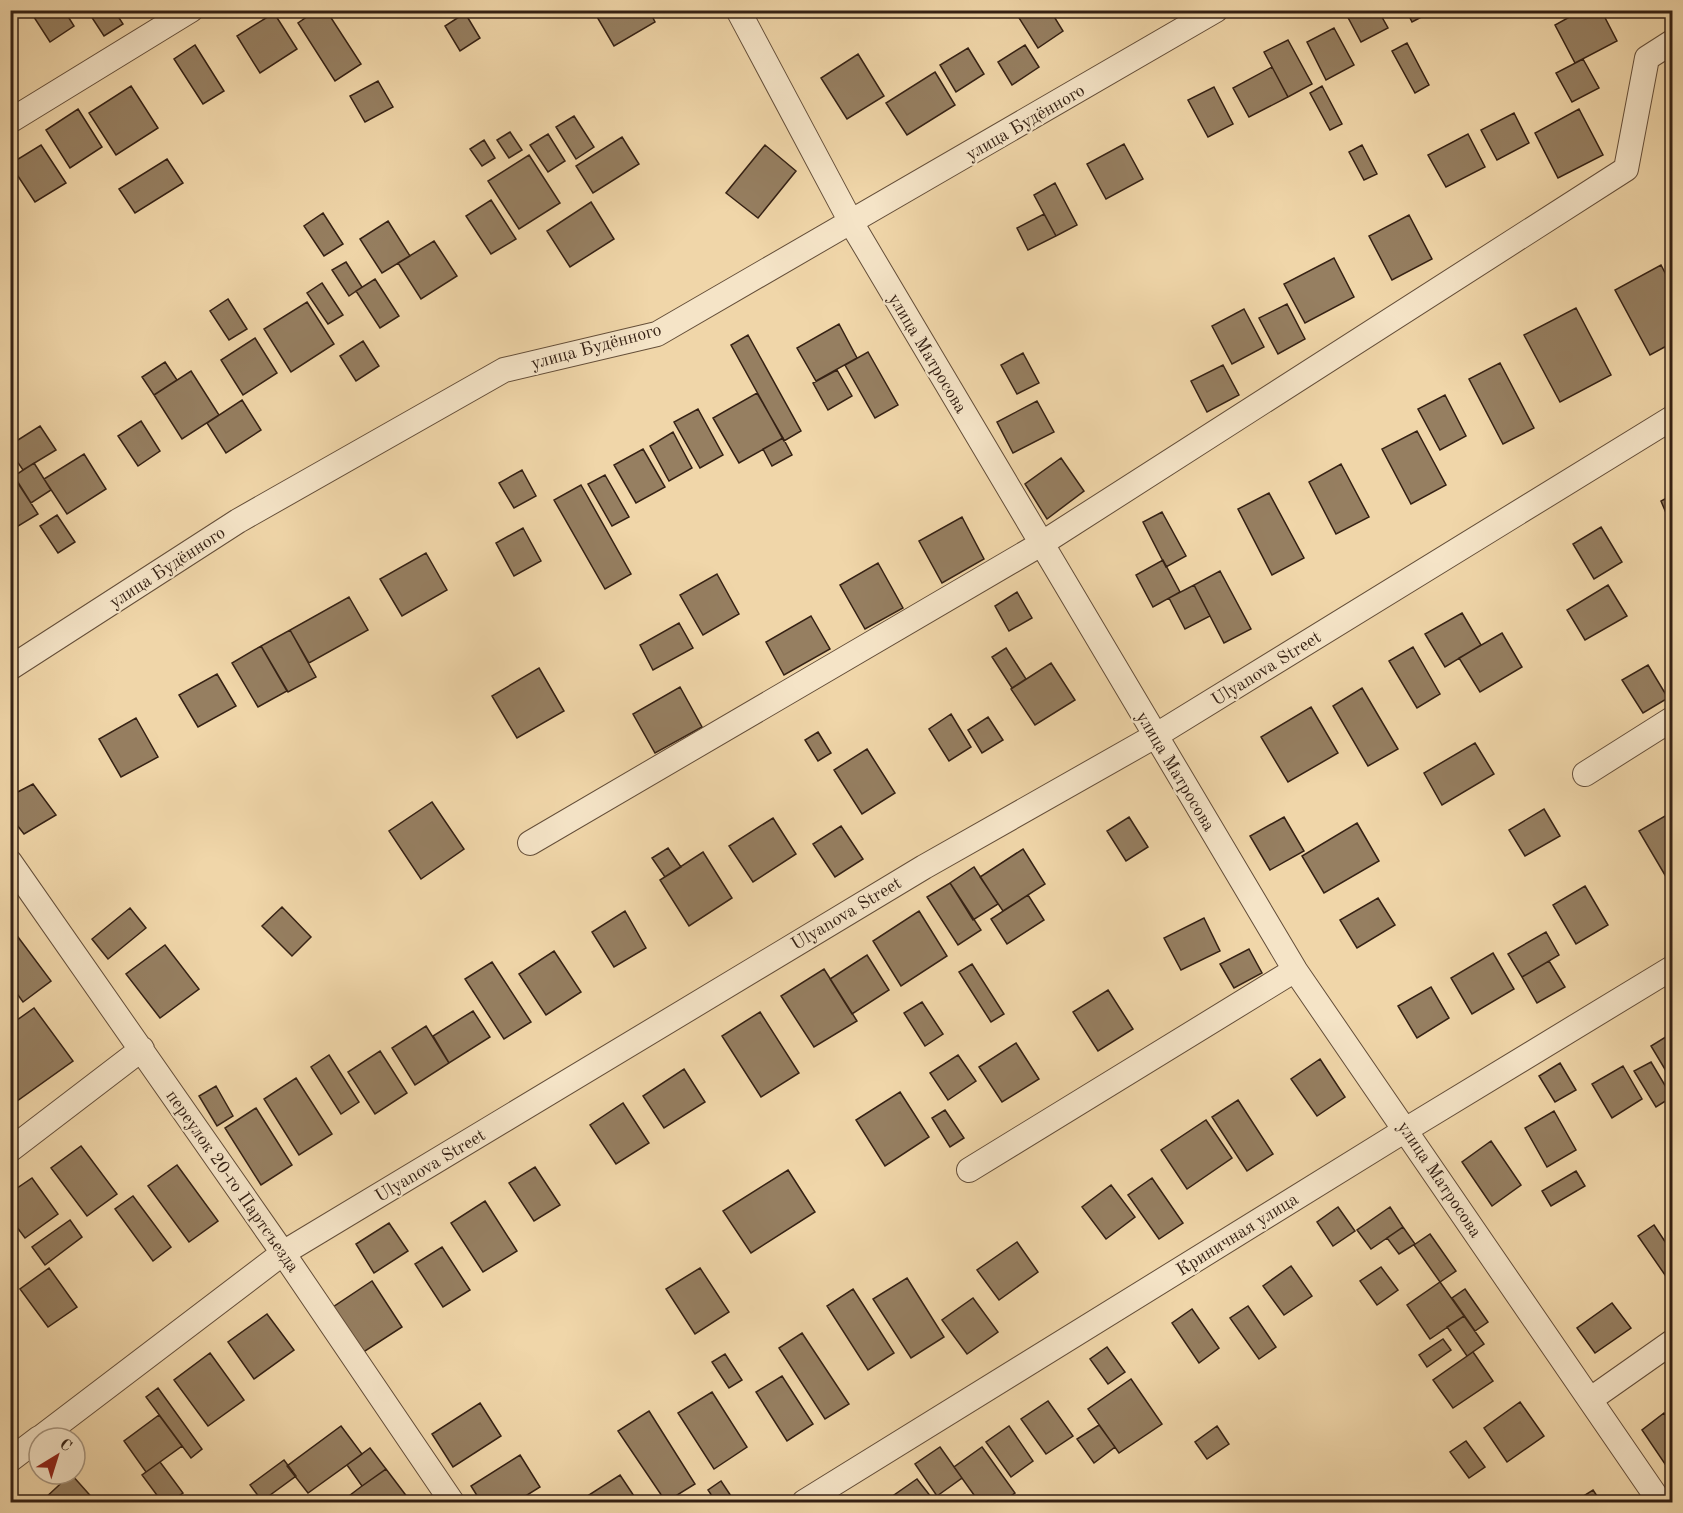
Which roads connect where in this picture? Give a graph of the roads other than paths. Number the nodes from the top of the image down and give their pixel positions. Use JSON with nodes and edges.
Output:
{"nodes":[{"id":1,"x":191,"y":10,"type":"edge"},
{"id":2,"x":738,"y":10,"type":"edge"},
{"id":3,"x":1216,"y":10,"type":"edge"},
{"id":4,"x":1672,"y":42,"type":"edge"},
{"id":5,"x":10,"y":121,"type":"edge"},
{"id":6,"x":852,"y":224,"type":"junction"},
{"id":7,"x":1672,"y":418,"type":"edge"},
{"id":8,"x":1041,"y":544,"type":"junction"},
{"id":9,"x":10,"y":668,"type":"edge"},
{"id":10,"x":1672,"y":719,"type":"edge"},
{"id":11,"x":1155,"y":736,"type":"junction"},
{"id":12,"x":1585,"y":774,"type":"dead end"},
{"id":13,"x":530,"y":843,"type":"dead end"},
{"id":14,"x":10,"y":862,"type":"edge"},
{"id":15,"x":1672,"y":968,"type":"edge"},
{"id":16,"x":1295,"y":970,"type":"junction"},
{"id":17,"x":142,"y":1049,"type":"junction"},
{"id":18,"x":1407,"y":1129,"type":"junction"},
{"id":19,"x":10,"y":1150,"type":"edge"},
{"id":20,"x":969,"y":1170,"type":"dead end"},
{"id":21,"x":283,"y":1253,"type":"junction"},
{"id":22,"x":1672,"y":1342,"type":"edge"},
{"id":23,"x":1591,"y":1399,"type":"junction"},
{"id":24,"x":55,"y":1426,"type":"edge"},
{"id":25,"x":27,"y":1447,"type":"edge"},
{"id":26,"x":10,"y":1460,"type":"edge"},
{"id":27,"x":452,"y":1503,"type":"edge"},
{"id":28,"x":804,"y":1503,"type":"edge"},
{"id":29,"x":1660,"y":1503,"type":"edge"}],
"edges":[{"from":1,"to":5,"type":"street"},
{"from":2,"to":6,"type":"street","name":"улица Матросова"},
{"from":3,"to":6,"type":"street","name":"улица Будённого"},
{"from":4,"to":8,"type":"street"},
{"from":6,"to":8,"type":"street","name":"улица Матросова"},
{"from":6,"to":9,"type":"street","name":"улица Будённого"},
{"from":7,"to":11,"type":"street","name":"Ulyanova Street"},
{"from":8,"to":11,"type":"street","name":"улица Матросова"},
{"from":8,"to":13,"type":"street"},
{"from":10,"to":12,"type":"street"},
{"from":11,"to":16,"type":"street","name":"улица Матросова"},
{"from":11,"to":21,"type":"street","name":"Ulyanova Street"},
{"from":14,"to":17,"type":"street","name":"переулок 20-го Партсъезда"},
{"from":15,"to":18,"type":"street","name":"Криничная улица"},
{"from":16,"to":18,"type":"street","name":"улица Матросова"},
{"from":16,"to":20,"type":"street"},
{"from":17,"to":19,"type":"street"},
{"from":17,"to":21,"type":"street","name":"переулок 20-го Партсъезда"},
{"from":18,"to":23,"type":"street","name":"улица Матросова"},
{"from":18,"to":28,"type":"street","name":"Криничная улица"},
{"from":21,"to":24,"type":"street","name":"Ulyanova Street"},
{"from":21,"to":27,"type":"street","name":"переулок 20-го Партсъезда"},
{"from":22,"to":23,"type":"street"},
{"from":23,"to":29,"type":"street","name":"улица Матросова"},
{"from":25,"to":26,"type":"street","name":"Ulyanova Street"}]}
